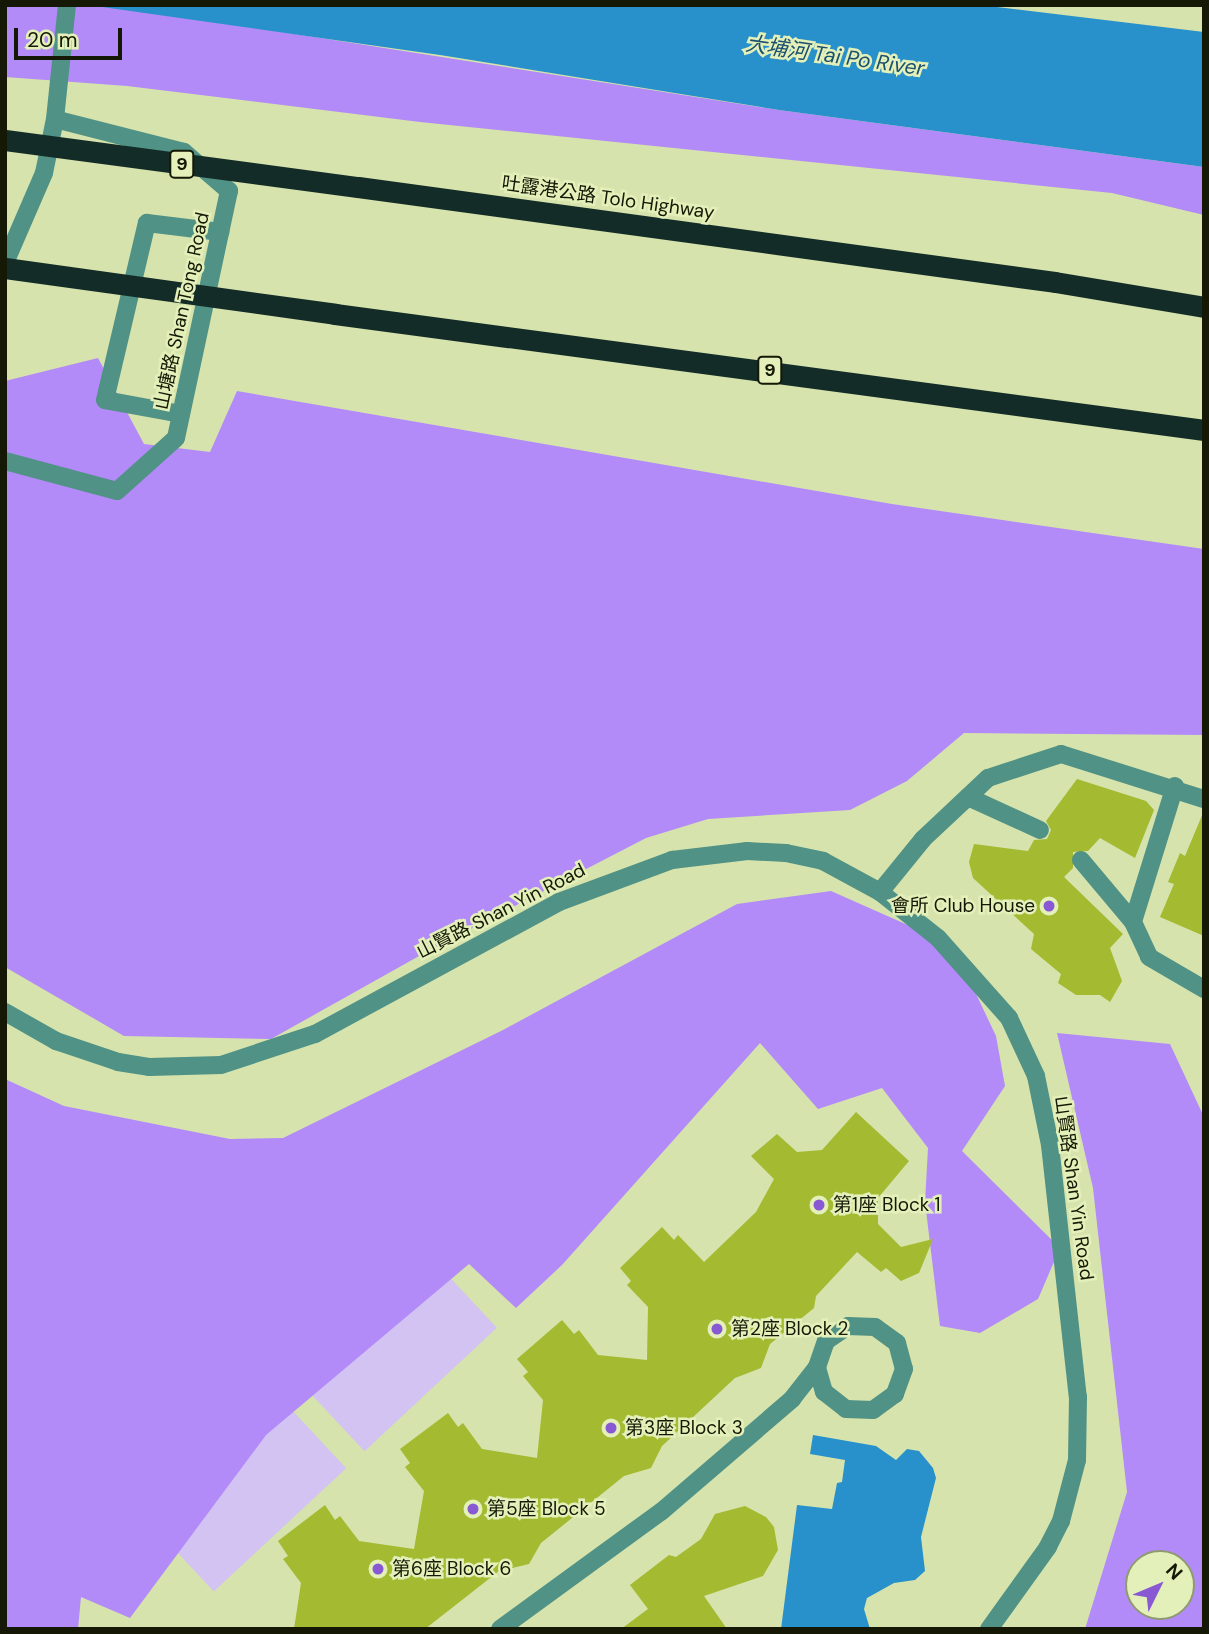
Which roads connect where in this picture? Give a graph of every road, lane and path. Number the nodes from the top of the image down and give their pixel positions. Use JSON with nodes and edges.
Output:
{"nodes":[{"id":1,"x":67,"y":5,"type":"edge"},
{"id":2,"x":55,"y":119,"type":"junction"},
{"id":3,"x":5,"y":141,"type":"edge"},
{"id":4,"x":220,"y":232,"type":"junction"},
{"id":5,"x":5,"y":266,"type":"edge"},
{"id":6,"x":1204,"y":307,"type":"edge"},
{"id":7,"x":181,"y":414,"type":"junction"},
{"id":8,"x":1204,"y":430,"type":"edge"},
{"id":9,"x":5,"y":461,"type":"edge"},
{"id":10,"x":1175,"y":786,"type":"junction"},
{"id":11,"x":968,"y":797,"type":"junction"},
{"id":12,"x":1204,"y":799,"type":"edge"},
{"id":13,"x":1040,"y":830,"type":"dead end"},
{"id":14,"x":1081,"y":860,"type":"dead end"},
{"id":15,"x":880,"y":892,"type":"junction"},
{"id":16,"x":1133,"y":922,"type":"junction"},
{"id":17,"x":1204,"y":989,"type":"edge"},
{"id":18,"x":5,"y":1012,"type":"edge"},
{"id":19,"x":817,"y":1367,"type":"junction"},
{"id":20,"x":500,"y":1629,"type":"edge"},
{"id":21,"x":989,"y":1629,"type":"edge"}],
"edges":[{"from":1,"to":2,"type":"street"},
{"from":2,"to":4,"type":"street","name":"山塘路 Shan Tong Road"},
{"from":2,"to":5,"type":"street"},
{"from":3,"to":6,"type":"highway","name":"吐露港公路 Tolo Highway","number":"9","bridge":true},
{"from":4,"to":7,"type":"street","name":"山塘路 Shan Tong Road"},
{"from":4,"to":7,"type":"street"},
{"from":5,"to":8,"type":"highway","number":"9","bridge":true},
{"from":7,"to":9,"type":"street","name":"山塘路 Shan Tong Road"},
{"from":10,"to":11,"type":"street"},
{"from":10,"to":12,"type":"street"},
{"from":10,"to":16,"type":"street"},
{"from":11,"to":13,"type":"street"},
{"from":11,"to":15,"type":"street"},
{"from":14,"to":16,"type":"street"},
{"from":15,"to":18,"type":"street","name":"山賢路 Shan Yin Road"},
{"from":15,"to":21,"type":"street","name":"山賢路 Shan Yin Road"},
{"from":16,"to":17,"type":"street"},
{"from":19,"to":19,"type":"street"},
{"from":19,"to":20,"type":"street"}]}
